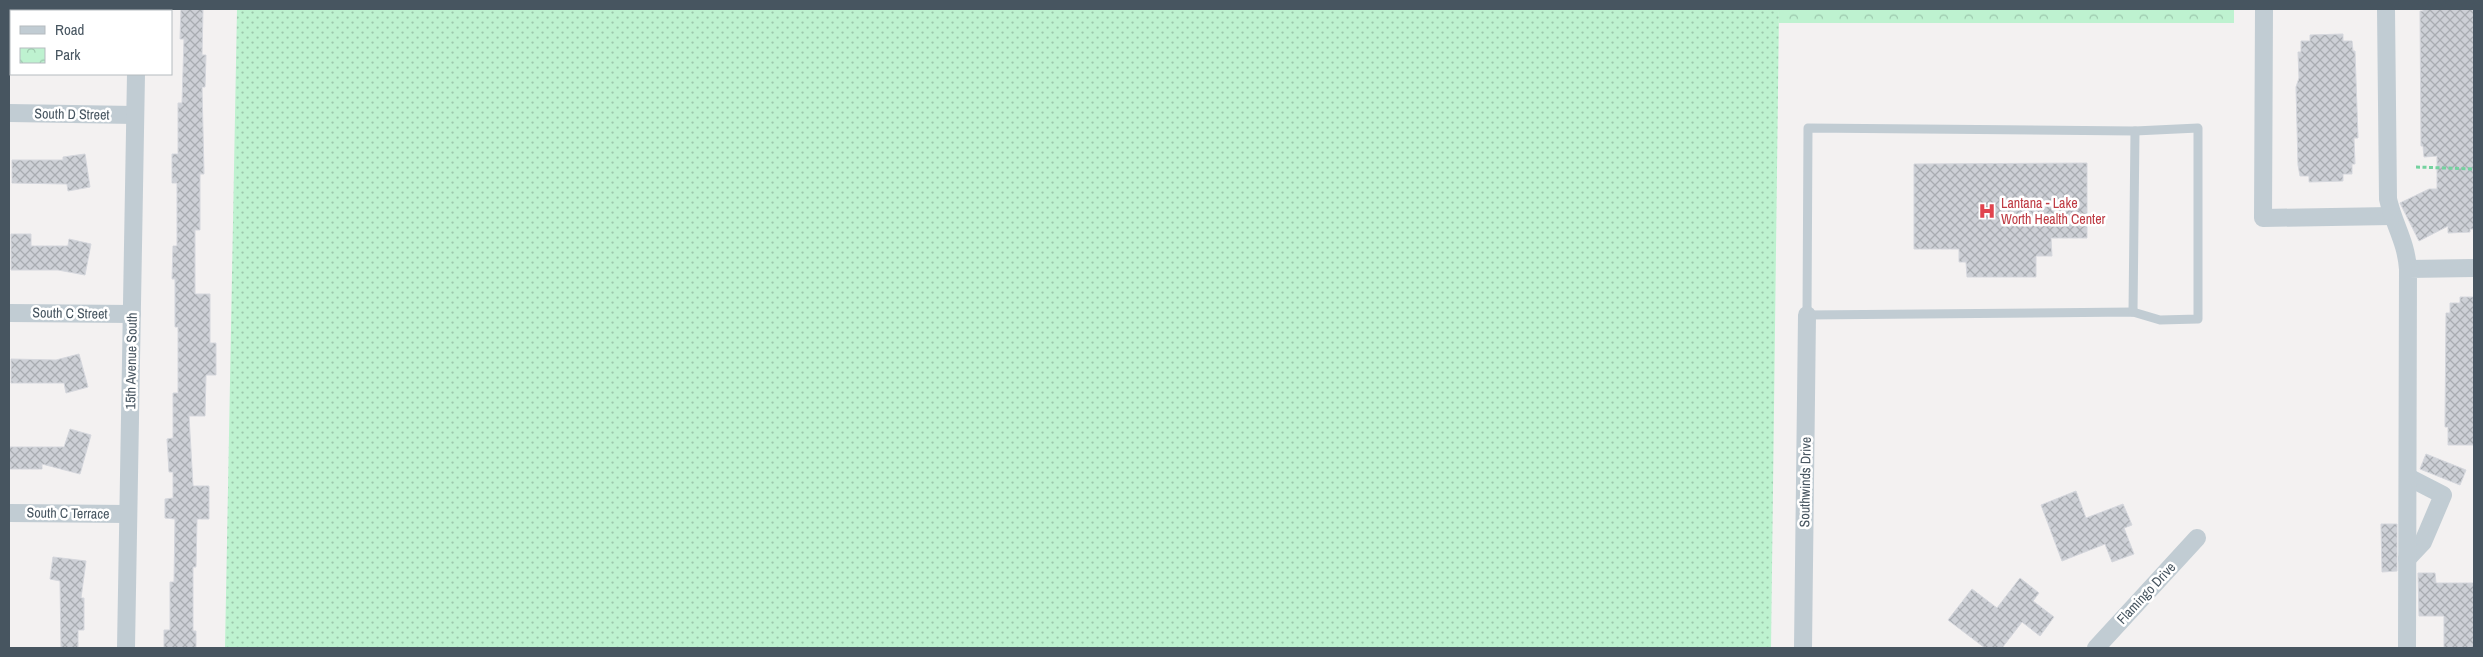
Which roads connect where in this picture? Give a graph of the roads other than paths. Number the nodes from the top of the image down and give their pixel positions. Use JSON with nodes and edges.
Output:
{"nodes":[{"id":1,"x":2264,"y":9,"type":"edge"},
{"id":2,"x":2386,"y":9,"type":"edge"},
{"id":3,"x":136,"y":75,"type":"edge"},
{"id":4,"x":9,"y":113,"type":"edge"},
{"id":5,"x":135,"y":114,"type":"junction"},
{"id":6,"x":2135,"y":131,"type":"junction"},
{"id":7,"x":2392,"y":216,"type":"junction"},
{"id":8,"x":2474,"y":268,"type":"edge"},
{"id":9,"x":2408,"y":269,"type":"junction"},
{"id":10,"x":2133,"y":312,"type":"junction"},
{"id":11,"x":9,"y":313,"type":"edge"},
{"id":12,"x":132,"y":314,"type":"junction"},
{"id":13,"x":1807,"y":315,"type":"junction"},
{"id":14,"x":2408,"y":477,"type":"junction"},
{"id":15,"x":9,"y":512,"type":"edge"},
{"id":16,"x":128,"y":514,"type":"junction"},
{"id":17,"x":2197,"y":538,"type":"dead end"},
{"id":18,"x":2407,"y":559,"type":"junction"},
{"id":19,"x":126,"y":648,"type":"edge"},
{"id":20,"x":1803,"y":648,"type":"edge"},
{"id":21,"x":2096,"y":648,"type":"edge"},
{"id":22,"x":2407,"y":648,"type":"edge"}],
"edges":[{"from":1,"to":7,"type":"street"},
{"from":2,"to":7,"type":"street"},
{"from":3,"to":5,"type":"street","name":"15th Avenue South"},
{"from":4,"to":5,"type":"street","name":"South D Street"},
{"from":5,"to":12,"type":"street","name":"15th Avenue South"},
{"from":6,"to":10,"type":"lane"},
{"from":6,"to":10,"type":"lane"},
{"from":6,"to":13,"type":"lane"},
{"from":7,"to":9,"type":"street"},
{"from":8,"to":9,"type":"street"},
{"from":9,"to":14,"type":"street"},
{"from":10,"to":13,"type":"lane"},
{"from":11,"to":12,"type":"street","name":"South C Street"},
{"from":12,"to":16,"type":"street","name":"15th Avenue South"},
{"from":13,"to":20,"type":"street","name":"Southwinds Drive"},
{"from":14,"to":18,"type":"street"},
{"from":14,"to":18,"type":"street"},
{"from":15,"to":16,"type":"street","name":"South C Terrace"},
{"from":16,"to":19,"type":"street","name":"15th Avenue South"},
{"from":17,"to":21,"type":"street","name":"Flamingo Drive"},
{"from":18,"to":22,"type":"street"}]}
